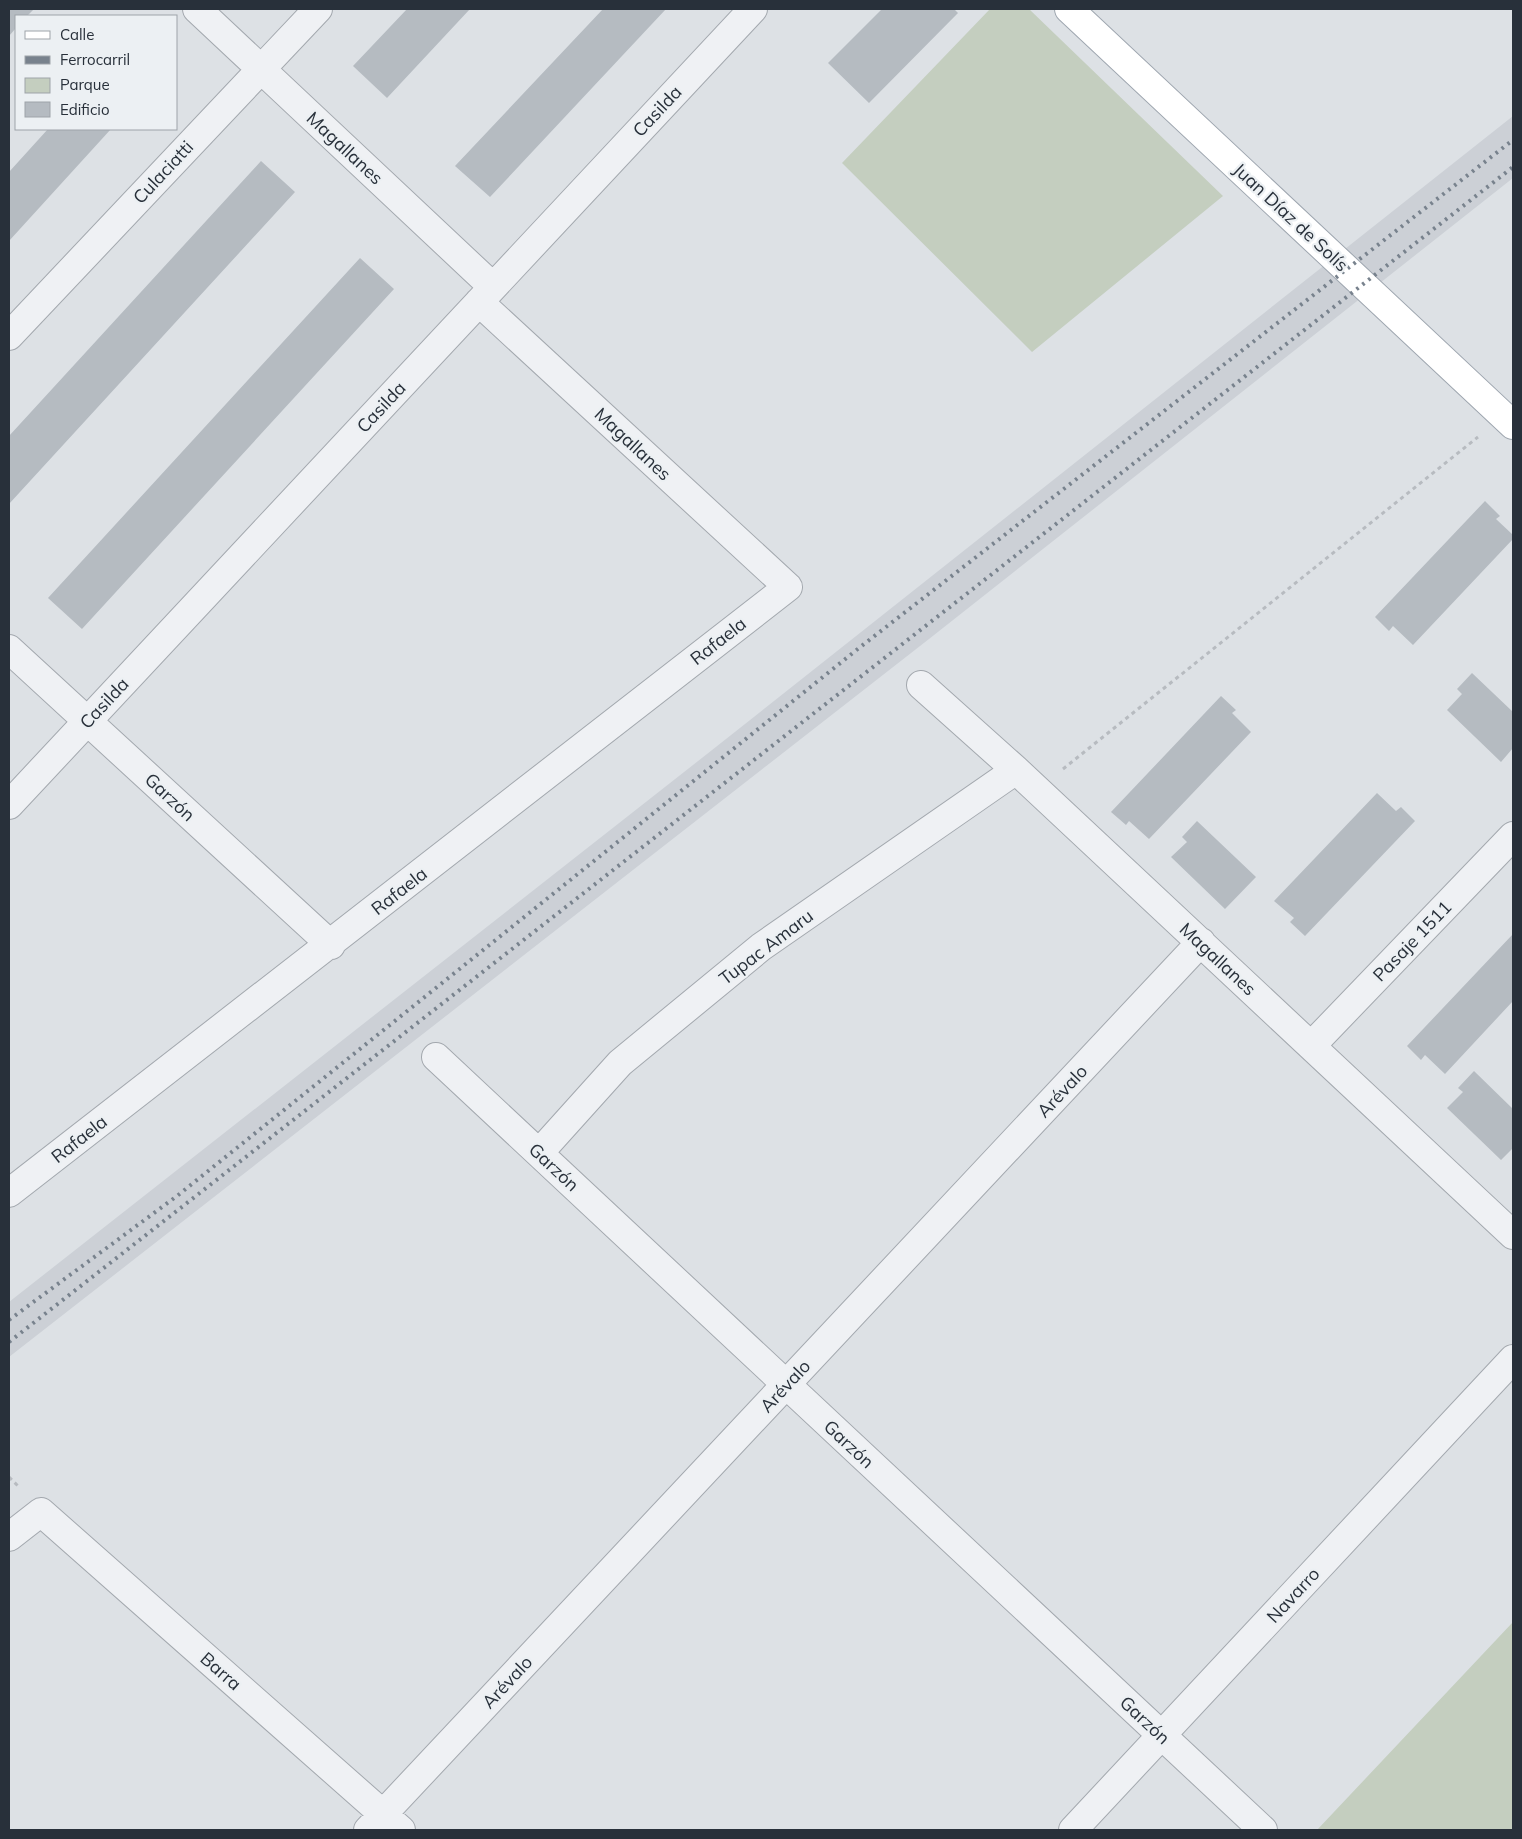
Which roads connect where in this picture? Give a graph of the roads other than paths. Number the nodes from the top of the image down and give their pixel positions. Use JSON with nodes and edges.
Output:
{"nodes":[{"id":1,"x":197,"y":9,"type":"edge"},
{"id":2,"x":318,"y":9,"type":"edge"},
{"id":3,"x":753,"y":9,"type":"edge"},
{"id":4,"x":1069,"y":9,"type":"edge"},
{"id":5,"x":261,"y":69,"type":"junction"},
{"id":6,"x":486,"y":294,"type":"junction"},
{"id":7,"x":9,"y":336,"type":"edge"},
{"id":8,"x":1508,"y":421,"type":"edge"},
{"id":9,"x":788,"y":586,"type":"joint"},
{"id":10,"x":9,"y":649,"type":"edge"},
{"id":11,"x":921,"y":685,"type":"dead end"},
{"id":12,"x":87,"y":721,"type":"junction"},
{"id":13,"x":1016,"y":770,"type":"junction"},
{"id":14,"x":9,"y":805,"type":"edge"},
{"id":15,"x":1513,"y":836,"type":"edge"},
{"id":16,"x":1201,"y":942,"type":"junction"},
{"id":17,"x":331,"y":945,"type":"junction"},
{"id":18,"x":1311,"y":1046,"type":"junction"},
{"id":19,"x":436,"y":1057,"type":"dead end"},
{"id":20,"x":538,"y":1152,"type":"junction"},
{"id":21,"x":9,"y":1193,"type":"edge"},
{"id":22,"x":1513,"y":1235,"type":"edge"},
{"id":23,"x":1513,"y":1359,"type":"edge"},
{"id":24,"x":786,"y":1385,"type":"junction"},
{"id":25,"x":9,"y":1537,"type":"edge"},
{"id":26,"x":1162,"y":1736,"type":"junction"},
{"id":27,"x":384,"y":1825,"type":"edge"},
{"id":28,"x":1074,"y":1830,"type":"edge"},
{"id":29,"x":1263,"y":1830,"type":"edge"}],
"edges":[{"from":1,"to":5,"type":"street","name":"Magallanes"},
{"from":2,"to":5,"type":"street","name":"Culaciatti"},
{"from":3,"to":6,"type":"street","name":"Casilda"},
{"from":4,"to":8,"type":"main road","name":"Juan Díaz de Solís"},
{"from":5,"to":6,"type":"street","name":"Magallanes"},
{"from":5,"to":7,"type":"street","name":"Culaciatti"},
{"from":6,"to":9,"type":"street","name":"Magallanes"},
{"from":6,"to":12,"type":"street","name":"Casilda"},
{"from":9,"to":17,"type":"street","name":"Rafaela"},
{"from":10,"to":12,"type":"street","name":"Garzón"},
{"from":11,"to":13,"type":"street","name":"Magallanes"},
{"from":12,"to":14,"type":"street","name":"Casilda"},
{"from":12,"to":17,"type":"street","name":"Garzón"},
{"from":13,"to":16,"type":"street","name":"Magallanes"},
{"from":13,"to":20,"type":"street","name":"Tupac Amaru"},
{"from":15,"to":18,"type":"street","name":"Pasaje 1511"},
{"from":16,"to":18,"type":"street","name":"Magallanes"},
{"from":16,"to":24,"type":"street","name":"Arévalo"},
{"from":17,"to":21,"type":"street","name":"Rafaela"},
{"from":18,"to":22,"type":"street","name":"Magallanes"},
{"from":19,"to":20,"type":"street","name":"Garzón"},
{"from":20,"to":24,"type":"street","name":"Garzón"},
{"from":23,"to":26,"type":"street","name":"Navarro"},
{"from":24,"to":26,"type":"street","name":"Garzón"},
{"from":24,"to":27,"type":"street","name":"Arévalo"},
{"from":25,"to":27,"type":"street","name":"Barra"},
{"from":26,"to":28,"type":"street","name":"Navarro"},
{"from":26,"to":29,"type":"street","name":"Garzón"}]}
